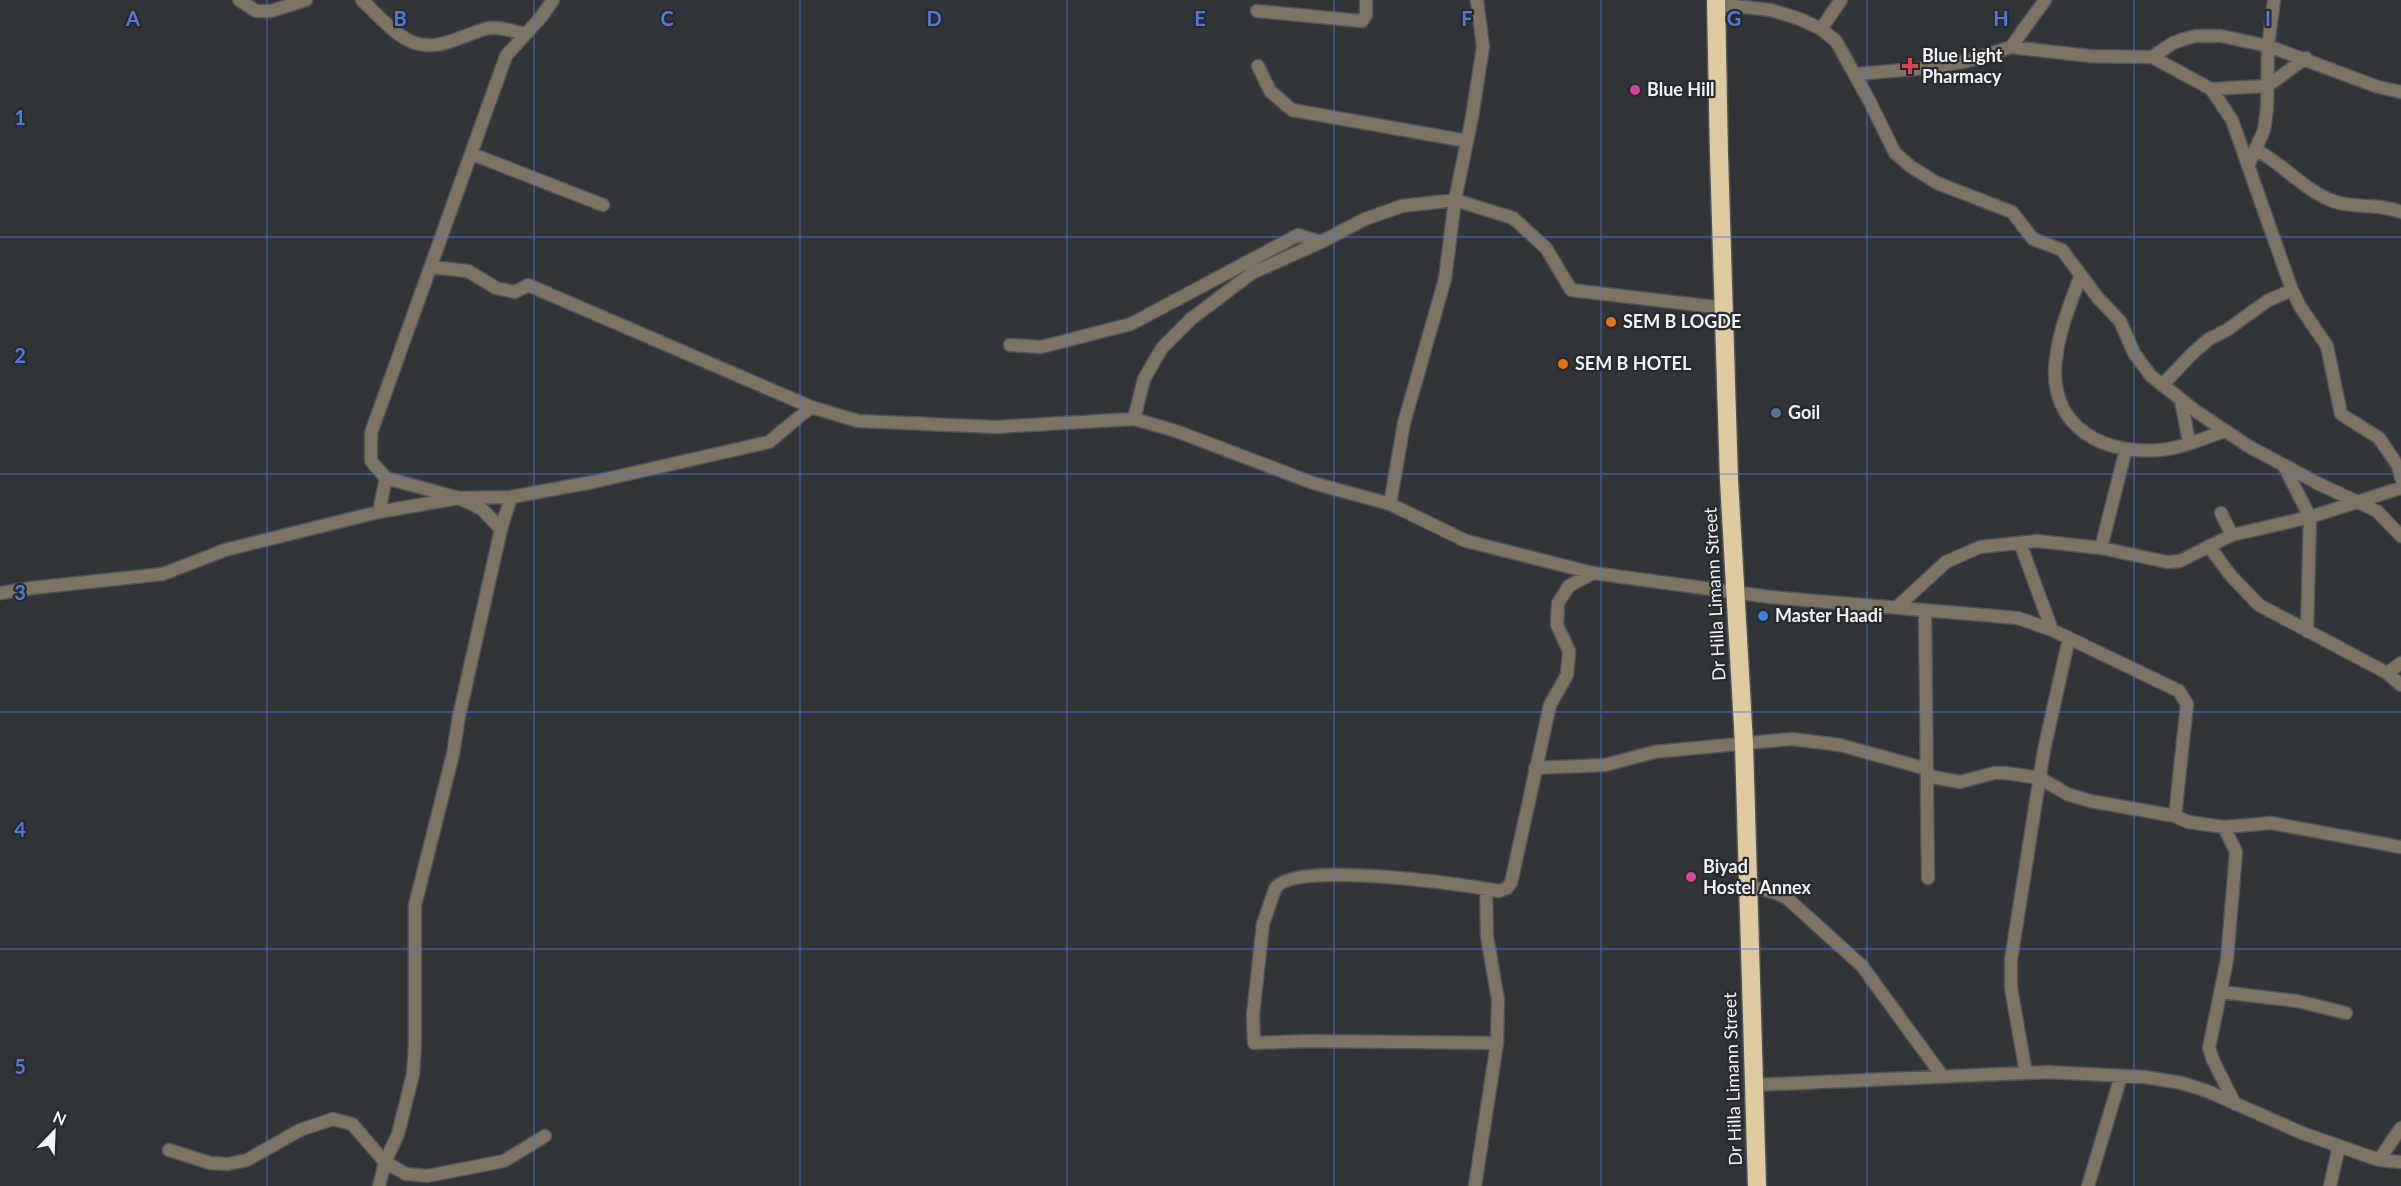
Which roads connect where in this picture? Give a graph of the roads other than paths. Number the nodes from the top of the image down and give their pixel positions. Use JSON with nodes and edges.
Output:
{"nodes":[{"id":1,"x":239,"y":0,"type":"edge"},
{"id":2,"x":306,"y":0,"type":"edge"},
{"id":3,"x":362,"y":0,"type":"edge"},
{"id":4,"x":553,"y":0,"type":"edge"},
{"id":5,"x":1366,"y":0,"type":"edge"},
{"id":6,"x":1477,"y":0,"type":"edge"},
{"id":7,"x":1841,"y":0,"type":"edge"},
{"id":8,"x":2045,"y":0,"type":"edge"},
{"id":9,"x":2274,"y":0,"type":"edge"},
{"id":10,"x":1716,"y":2,"type":"edge"},
{"id":11,"x":1257,"y":11,"type":"dead end"},
{"id":12,"x":1821,"y":29,"type":"junction"},
{"id":13,"x":526,"y":34,"type":"junction"},
{"id":14,"x":2268,"y":46,"type":"junction"},
{"id":15,"x":2011,"y":47,"type":"junction"},
{"id":16,"x":2152,"y":57,"type":"junction"},
{"id":17,"x":2306,"y":58,"type":"junction"},
{"id":18,"x":1258,"y":66,"type":"dead end"},
{"id":19,"x":1855,"y":74,"type":"junction"},
{"id":20,"x":2267,"y":86,"type":"junction"},
{"id":21,"x":2211,"y":89,"type":"junction"},
{"id":22,"x":2401,"y":92,"type":"edge"},
{"id":23,"x":1467,"y":141,"type":"junction"},
{"id":24,"x":2256,"y":150,"type":"junction"},
{"id":25,"x":472,"y":154,"type":"junction"},
{"id":26,"x":2249,"y":164,"type":"junction"},
{"id":27,"x":1455,"y":200,"type":"junction"},
{"id":28,"x":603,"y":205,"type":"dead end"},
{"id":29,"x":2401,"y":212,"type":"edge"},
{"id":30,"x":1321,"y":242,"type":"junction"},
{"id":31,"x":431,"y":267,"type":"junction"},
{"id":32,"x":2081,"y":275,"type":"junction"},
{"id":33,"x":2292,"y":290,"type":"junction"},
{"id":34,"x":1724,"y":308,"type":"junction"},
{"id":35,"x":1010,"y":345,"type":"dead end"},
{"id":36,"x":2162,"y":385,"type":"junction"},
{"id":37,"x":2181,"y":400,"type":"junction"},
{"id":38,"x":811,"y":407,"type":"junction"},
{"id":39,"x":1134,"y":419,"type":"junction"},
{"id":40,"x":2225,"y":431,"type":"junction"},
{"id":41,"x":2189,"y":442,"type":"junction"},
{"id":42,"x":2126,"y":449,"type":"junction"},
{"id":43,"x":2284,"y":466,"type":"junction"},
{"id":44,"x":387,"y":478,"type":"junction"},
{"id":45,"x":2401,"y":478,"type":"edge"},
{"id":46,"x":2401,"y":488,"type":"edge"},
{"id":47,"x":511,"y":497,"type":"junction"},
{"id":48,"x":459,"y":498,"type":"junction"},
{"id":49,"x":2357,"y":501,"type":"junction"},
{"id":50,"x":1390,"y":504,"type":"junction"},
{"id":51,"x":379,"y":512,"type":"junction"},
{"id":52,"x":2221,"y":513,"type":"dead end"},
{"id":53,"x":2310,"y":517,"type":"junction"},
{"id":54,"x":501,"y":529,"type":"junction"},
{"id":55,"x":2232,"y":535,"type":"junction"},
{"id":56,"x":2401,"y":536,"type":"edge"},
{"id":57,"x":2020,"y":543,"type":"junction"},
{"id":58,"x":2210,"y":546,"type":"junction"},
{"id":59,"x":2101,"y":548,"type":"junction"},
{"id":60,"x":1593,"y":573,"type":"junction"},
{"id":61,"x":1736,"y":591,"type":"junction"},
{"id":62,"x":0,"y":593,"type":"edge"},
{"id":63,"x":1896,"y":608,"type":"junction"},
{"id":64,"x":1925,"y":610,"type":"junction"},
{"id":65,"x":2052,"y":630,"type":"junction"},
{"id":66,"x":2307,"y":631,"type":"junction"},
{"id":67,"x":2069,"y":638,"type":"junction"},
{"id":68,"x":2401,"y":663,"type":"edge"},
{"id":69,"x":2387,"y":673,"type":"junction"},
{"id":70,"x":2401,"y":685,"type":"edge"},
{"id":71,"x":1744,"y":744,"type":"junction"},
{"id":72,"x":1536,"y":768,"type":"junction"},
{"id":73,"x":1927,"y":773,"type":"junction"},
{"id":74,"x":2040,"y":778,"type":"junction"},
{"id":75,"x":2175,"y":816,"type":"junction"},
{"id":76,"x":2224,"y":827,"type":"junction"},
{"id":77,"x":2401,"y":847,"type":"edge"},
{"id":78,"x":1928,"y":878,"type":"dead end"},
{"id":79,"x":1749,"y":886,"type":"junction"},
{"id":80,"x":1486,"y":888,"type":"junction"},
{"id":81,"x":2221,"y":992,"type":"junction"},
{"id":82,"x":2346,"y":1013,"type":"dead end"},
{"id":83,"x":1497,"y":1043,"type":"junction"},
{"id":84,"x":2026,"y":1073,"type":"junction"},
{"id":85,"x":2121,"y":1076,"type":"junction"},
{"id":86,"x":1942,"y":1077,"type":"junction"},
{"id":87,"x":1755,"y":1085,"type":"junction"},
{"id":88,"x":2235,"y":1104,"type":"junction"},
{"id":89,"x":2401,"y":1128,"type":"edge"},
{"id":90,"x":545,"y":1136,"type":"dead end"},
{"id":91,"x":2339,"y":1146,"type":"junction"},
{"id":92,"x":170,"y":1150,"type":"dead end"},
{"id":93,"x":2379,"y":1160,"type":"junction"},
{"id":94,"x":385,"y":1162,"type":"junction"},
{"id":95,"x":2401,"y":1162,"type":"edge"},
{"id":96,"x":379,"y":1186,"type":"edge"},
{"id":97,"x":1475,"y":1186,"type":"edge"},
{"id":98,"x":1757,"y":1186,"type":"edge"},
{"id":99,"x":2088,"y":1186,"type":"edge"},
{"id":100,"x":2330,"y":1186,"type":"edge"}],
"edges":[{"from":1,"to":2,"type":"street"},
{"from":3,"to":13,"type":"street"},
{"from":4,"to":13,"type":"street"},
{"from":5,"to":11,"type":"street"},
{"from":6,"to":23,"type":"street"},
{"from":7,"to":12,"type":"street"},
{"from":8,"to":15,"type":"street"},
{"from":9,"to":14,"type":"street"},
{"from":10,"to":12,"type":"street"},
{"from":10,"to":34,"type":"highway","name":"Dr Hilla Limann Street"},
{"from":12,"to":19,"type":"street"},
{"from":13,"to":25,"type":"street"},
{"from":14,"to":16,"type":"street"},
{"from":14,"to":17,"type":"street"},
{"from":14,"to":20,"type":"street"},
{"from":15,"to":16,"type":"street"},
{"from":15,"to":19,"type":"street"},
{"from":16,"to":21,"type":"street"},
{"from":17,"to":20,"type":"street"},
{"from":17,"to":22,"type":"street"},
{"from":18,"to":23,"type":"street"},
{"from":19,"to":32,"type":"street"},
{"from":20,"to":21,"type":"street"},
{"from":20,"to":24,"type":"street"},
{"from":21,"to":26,"type":"street"},
{"from":23,"to":27,"type":"street"},
{"from":24,"to":26,"type":"street"},
{"from":24,"to":29,"type":"street"},
{"from":25,"to":28,"type":"street"},
{"from":25,"to":31,"type":"street"},
{"from":26,"to":33,"type":"street"},
{"from":27,"to":30,"type":"street"},
{"from":27,"to":34,"type":"street"},
{"from":27,"to":50,"type":"street"},
{"from":30,"to":35,"type":"street"},
{"from":30,"to":39,"type":"street"},
{"from":31,"to":38,"type":"street"},
{"from":31,"to":44,"type":"street"},
{"from":32,"to":36,"type":"street"},
{"from":32,"to":42,"type":"street"},
{"from":33,"to":36,"type":"street"},
{"from":33,"to":45,"type":"street"},
{"from":34,"to":61,"type":"highway","name":"Dr Hilla Limann Street"},
{"from":36,"to":37,"type":"street"},
{"from":37,"to":40,"type":"street"},
{"from":37,"to":41,"type":"street"},
{"from":38,"to":39,"type":"street"},
{"from":38,"to":47,"type":"street"},
{"from":39,"to":50,"type":"street"},
{"from":40,"to":41,"type":"street"},
{"from":40,"to":43,"type":"street"},
{"from":41,"to":42,"type":"street"},
{"from":42,"to":59,"type":"street"},
{"from":43,"to":49,"type":"street"},
{"from":43,"to":53,"type":"street"},
{"from":44,"to":48,"type":"street"},
{"from":44,"to":51,"type":"street"},
{"from":46,"to":49,"type":"street"},
{"from":47,"to":48,"type":"street"},
{"from":47,"to":54,"type":"street"},
{"from":48,"to":51,"type":"street"},
{"from":48,"to":54,"type":"street"},
{"from":49,"to":53,"type":"street"},
{"from":49,"to":56,"type":"street"},
{"from":50,"to":60,"type":"street"},
{"from":51,"to":62,"type":"street"},
{"from":52,"to":55,"type":"street"},
{"from":53,"to":55,"type":"street"},
{"from":53,"to":66,"type":"street"},
{"from":54,"to":94,"type":"street"},
{"from":55,"to":58,"type":"street"},
{"from":57,"to":59,"type":"street"},
{"from":57,"to":63,"type":"street"},
{"from":57,"to":65,"type":"street"},
{"from":58,"to":59,"type":"street"},
{"from":58,"to":66,"type":"street"},
{"from":60,"to":61,"type":"street"},
{"from":60,"to":72,"type":"street"},
{"from":61,"to":63,"type":"street"},
{"from":61,"to":71,"type":"highway","name":"Dr Hilla Limann Street"},
{"from":63,"to":64,"type":"street"},
{"from":64,"to":65,"type":"street"},
{"from":64,"to":73,"type":"street"},
{"from":65,"to":67,"type":"street"},
{"from":66,"to":69,"type":"street"},
{"from":67,"to":74,"type":"street"},
{"from":67,"to":75,"type":"street"},
{"from":68,"to":69,"type":"street"},
{"from":69,"to":70,"type":"street"},
{"from":71,"to":72,"type":"street"},
{"from":71,"to":73,"type":"street"},
{"from":71,"to":79,"type":"highway","name":"Dr Hilla Limann Street"},
{"from":72,"to":80,"type":"street"},
{"from":73,"to":74,"type":"street"},
{"from":73,"to":78,"type":"street"},
{"from":74,"to":75,"type":"street"},
{"from":74,"to":84,"type":"street"},
{"from":75,"to":76,"type":"street"},
{"from":76,"to":77,"type":"street"},
{"from":76,"to":81,"type":"street"},
{"from":79,"to":86,"type":"street"},
{"from":79,"to":87,"type":"highway","name":"Dr Hilla Limann Street"},
{"from":80,"to":83,"type":"street"},
{"from":80,"to":83,"type":"street"},
{"from":81,"to":82,"type":"street"},
{"from":81,"to":88,"type":"street"},
{"from":83,"to":97,"type":"street"},
{"from":84,"to":85,"type":"street"},
{"from":84,"to":86,"type":"street"},
{"from":85,"to":88,"type":"street"},
{"from":85,"to":99,"type":"street"},
{"from":86,"to":87,"type":"street"},
{"from":87,"to":98,"type":"highway","name":"Dr Hilla Limann Street"},
{"from":88,"to":91,"type":"street"},
{"from":89,"to":93,"type":"street"},
{"from":90,"to":94,"type":"street"},
{"from":91,"to":93,"type":"street"},
{"from":91,"to":100,"type":"street"},
{"from":92,"to":94,"type":"street"},
{"from":93,"to":95,"type":"street"},
{"from":94,"to":96,"type":"street"}]}
